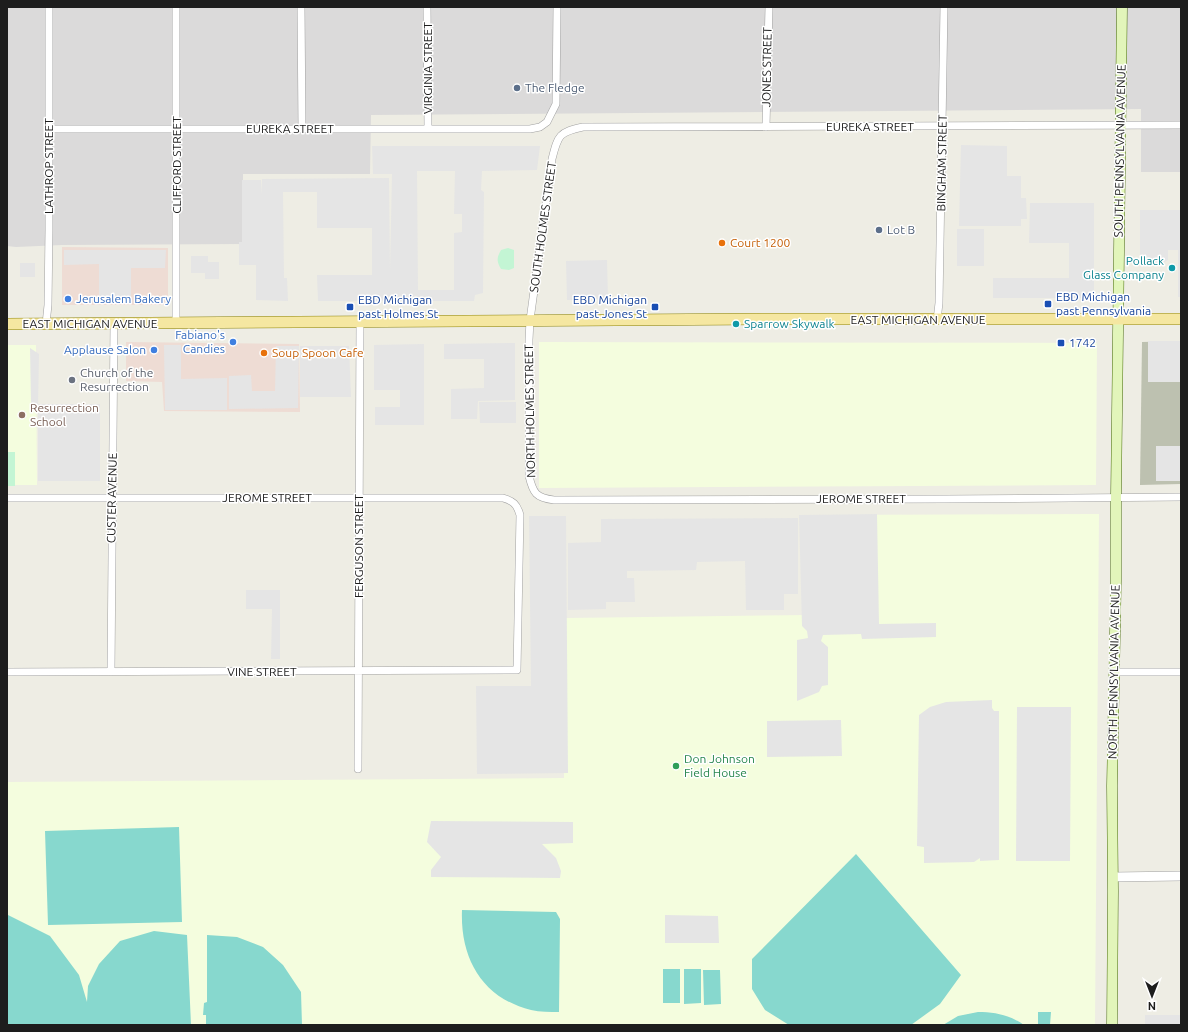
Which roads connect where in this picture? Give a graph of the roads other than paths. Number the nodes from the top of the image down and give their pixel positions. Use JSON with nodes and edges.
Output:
{"nodes":[{"id":1,"x":49,"y":7,"type":"edge"},
{"id":2,"x":176,"y":7,"type":"edge"},
{"id":3,"x":301,"y":7,"type":"edge"},
{"id":4,"x":427,"y":7,"type":"edge"},
{"id":5,"x":556,"y":7,"type":"edge"},
{"id":6,"x":769,"y":7,"type":"edge"},
{"id":7,"x":944,"y":7,"type":"edge"},
{"id":8,"x":1122,"y":7,"type":"edge"},
{"id":9,"x":1181,"y":125,"type":"edge"},
{"id":10,"x":942,"y":126,"type":"junction"},
{"id":11,"x":1120,"y":126,"type":"junction"},
{"id":12,"x":766,"y":127,"type":"junction"},
{"id":13,"x":50,"y":129,"type":"junction"},
{"id":14,"x":428,"y":129,"type":"junction"},
{"id":15,"x":177,"y":130,"type":"junction"},
{"id":16,"x":302,"y":130,"type":"junction"},
{"id":17,"x":561,"y":135,"type":"joint"},
{"id":18,"x":1181,"y":319,"type":"edge"},
{"id":19,"x":530,"y":320,"type":"junction"},
{"id":20,"x":937,"y":320,"type":"junction"},
{"id":21,"x":1118,"y":320,"type":"junction"},
{"id":22,"x":360,"y":322,"type":"junction"},
{"id":23,"x":114,"y":323,"type":"junction"},
{"id":24,"x":176,"y":323,"type":"junction"},
{"id":25,"x":7,"y":324,"type":"edge"},
{"id":26,"x":46,"y":324,"type":"junction"},
{"id":27,"x":1181,"y":496,"type":"edge"},
{"id":28,"x":1116,"y":497,"type":"junction"},
{"id":29,"x":7,"y":498,"type":"edge"},
{"id":30,"x":112,"y":498,"type":"junction"},
{"id":31,"x":359,"y":498,"type":"junction"},
{"id":32,"x":541,"y":498,"type":"joint"},
{"id":33,"x":517,"y":670,"type":"joint"},
{"id":34,"x":359,"y":671,"type":"junction"},
{"id":35,"x":7,"y":672,"type":"edge"},
{"id":36,"x":111,"y":672,"type":"junction"},
{"id":37,"x":1114,"y":672,"type":"junction"},
{"id":38,"x":1181,"y":672,"type":"edge"},
{"id":39,"x":358,"y":769,"type":"dead end"},
{"id":40,"x":1181,"y":876,"type":"edge"},
{"id":41,"x":1113,"y":877,"type":"junction"},
{"id":42,"x":1112,"y":1025,"type":"edge"}],
"edges":[{"from":1,"to":13,"type":"street","name":"LATHROP STREET"},
{"from":2,"to":15,"type":"street","name":"CLIFFORD STREET"},
{"from":3,"to":16,"type":"street"},
{"from":4,"to":14,"type":"street","name":"VIRGINIA STREET"},
{"from":5,"to":14,"type":"street","name":"EUREKA STREET"},
{"from":6,"to":12,"type":"street","name":"JONES STREET"},
{"from":7,"to":10,"type":"street","name":"BINGHAM STREET"},
{"from":8,"to":11,"type":"main road","name":"SOUTH PENNSYLVANIA AVENUE"},
{"from":9,"to":11,"type":"street","name":"EUREKA STREET"},
{"from":10,"to":11,"type":"street","name":"EUREKA STREET"},
{"from":10,"to":12,"type":"street","name":"EUREKA STREET"},
{"from":10,"to":20,"type":"street","name":"BINGHAM STREET"},
{"from":11,"to":21,"type":"main road","name":"SOUTH PENNSYLVANIA AVENUE"},
{"from":12,"to":17,"type":"street","name":"EUREKA STREET"},
{"from":13,"to":15,"type":"street","name":"EUREKA STREET"},
{"from":13,"to":26,"type":"street","name":"LATHROP STREET"},
{"from":14,"to":16,"type":"street","name":"EUREKA STREET"},
{"from":15,"to":16,"type":"street","name":"EUREKA STREET"},
{"from":15,"to":24,"type":"street","name":"CLIFFORD STREET"},
{"from":17,"to":19,"type":"street","name":"SOUTH HOLMES STREET"},
{"from":18,"to":21,"type":"main road","name":"EAST MICHIGAN AVENUE"},
{"from":19,"to":20,"type":"main road","name":"EAST MICHIGAN AVENUE"},
{"from":19,"to":22,"type":"main road","name":"EAST MICHIGAN AVENUE"},
{"from":19,"to":32,"type":"street","name":"NORTH HOLMES STREET"},
{"from":20,"to":21,"type":"main road","name":"EAST MICHIGAN AVENUE"},
{"from":21,"to":28,"type":"main road","name":"NORTH PENNSYLVANIA AVENUE"},
{"from":22,"to":24,"type":"main road","name":"EAST MICHIGAN AVENUE"},
{"from":22,"to":31,"type":"street","name":"FERGUSON STREET"},
{"from":23,"to":24,"type":"main road","name":"EAST MICHIGAN AVENUE"},
{"from":23,"to":26,"type":"main road","name":"EAST MICHIGAN AVENUE"},
{"from":23,"to":30,"type":"street","name":"CUSTER AVENUE"},
{"from":25,"to":26,"type":"main road","name":"EAST MICHIGAN AVENUE"},
{"from":27,"to":28,"type":"street","name":"JEROME STREET"},
{"from":28,"to":32,"type":"street","name":"JEROME STREET"},
{"from":28,"to":37,"type":"main road","name":"NORTH PENNSYLVANIA AVENUE"},
{"from":29,"to":30,"type":"street","name":"JEROME STREET"},
{"from":30,"to":31,"type":"street","name":"JEROME STREET"},
{"from":30,"to":36,"type":"street","name":"CUSTER AVENUE"},
{"from":31,"to":33,"type":"street","name":"JEROME STREET"},
{"from":31,"to":34,"type":"street","name":"FERGUSON STREET"},
{"from":33,"to":34,"type":"street","name":"VINE STREET"},
{"from":34,"to":36,"type":"street","name":"VINE STREET"},
{"from":34,"to":39,"type":"street","name":"FERGUSON STREET"},
{"from":35,"to":36,"type":"street","name":"VINE STREET"},
{"from":37,"to":38,"type":"street"},
{"from":37,"to":41,"type":"main road","name":"NORTH PENNSYLVANIA AVENUE"},
{"from":40,"to":41,"type":"street"},
{"from":41,"to":42,"type":"main road","name":"NORTH PENNSYLVANIA AVENUE"}]}
